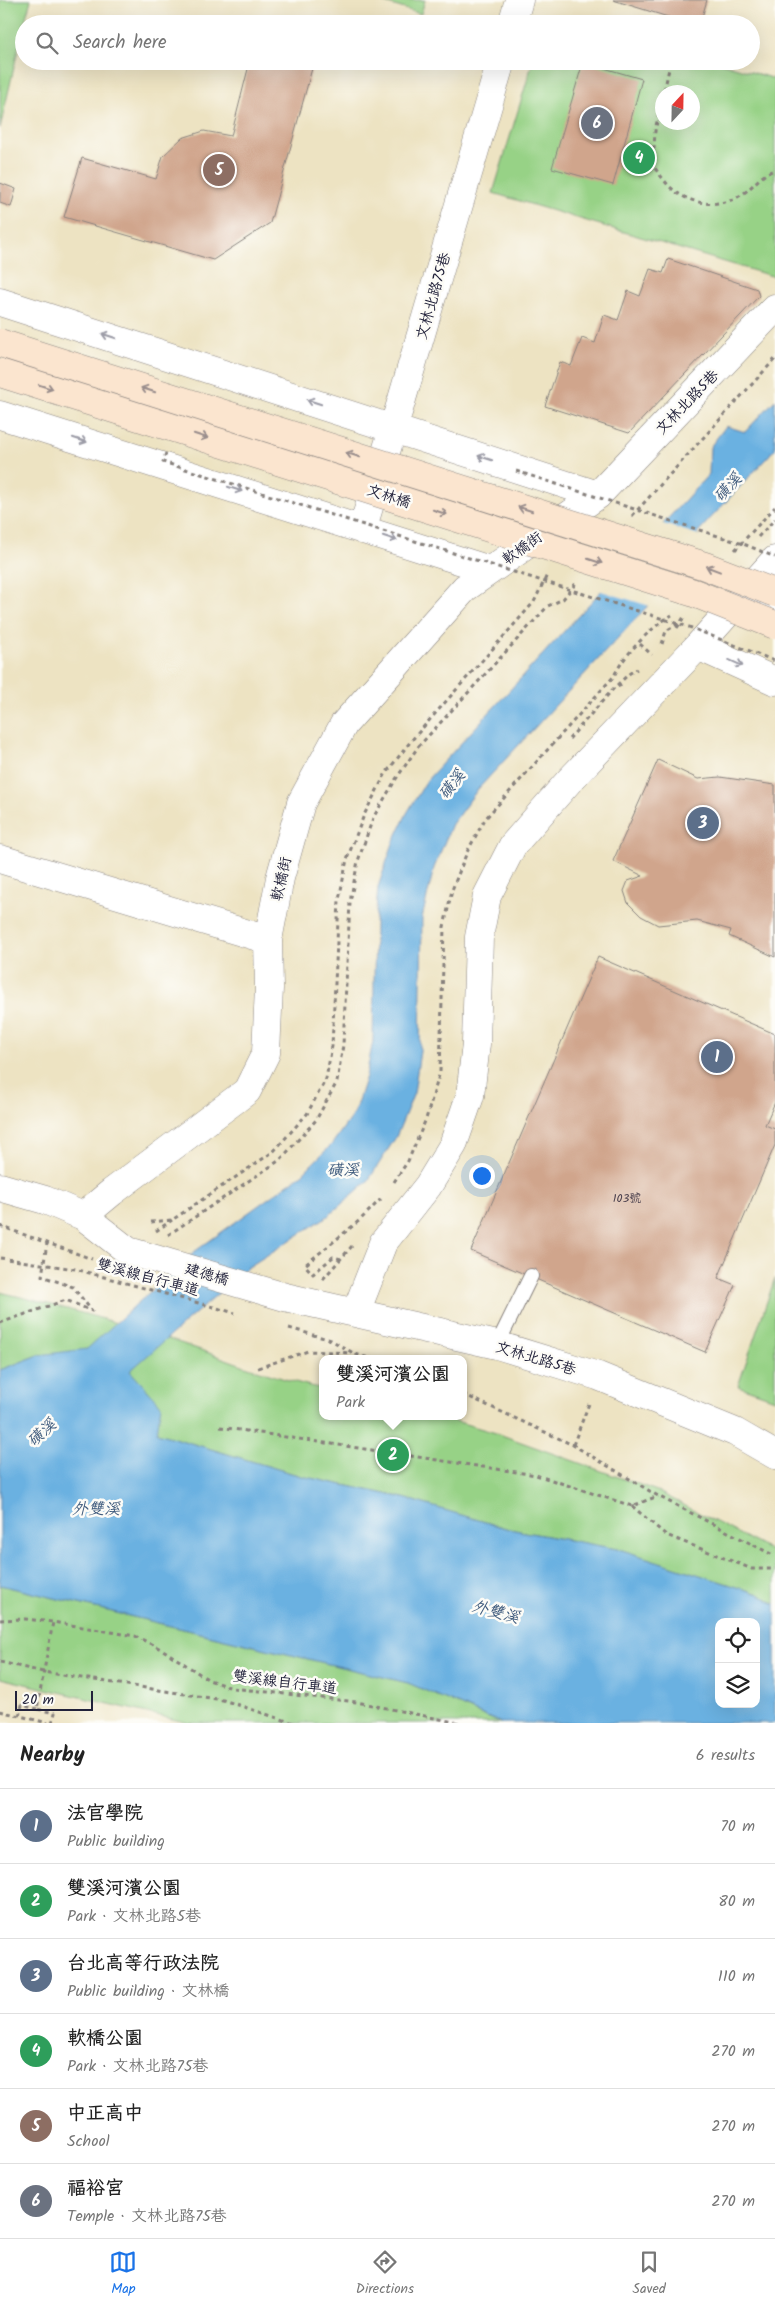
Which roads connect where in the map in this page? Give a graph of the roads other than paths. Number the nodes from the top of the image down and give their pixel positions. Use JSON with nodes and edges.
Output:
{"nodes":[{"id":1,"x":519,"y":0,"type":"edge"},
{"id":2,"x":515,"y":15,"type":"edge"},
{"id":3,"x":499,"y":70,"type":"edge"},
{"id":4,"x":0,"y":302,"type":"edge"},
{"id":5,"x":775,"y":308,"type":"edge"},
{"id":6,"x":0,"y":343,"type":"edge"},
{"id":7,"x":0,"y":373,"type":"edge"},
{"id":8,"x":0,"y":415,"type":"edge"},
{"id":9,"x":394,"y":428,"type":"junction"},
{"id":10,"x":598,"y":496,"type":"junction"},
{"id":11,"x":362,"y":530,"type":"junction"},
{"id":12,"x":775,"y":558,"type":"edge"},
{"id":13,"x":490,"y":570,"type":"junction"},
{"id":14,"x":775,"y":593,"type":"edge"},
{"id":15,"x":743,"y":596,"type":"junction"},
{"id":16,"x":775,"y":609,"type":"edge"},
{"id":17,"x":775,"y":625,"type":"edge"},
{"id":18,"x":698,"y":646,"type":"junction"},
{"id":19,"x":775,"y":681,"type":"edge"},
{"id":20,"x":0,"y":858,"type":"edge"},
{"id":21,"x":268,"y":940,"type":"junction"},
{"id":22,"x":0,"y":1187,"type":"edge"},
{"id":23,"x":83,"y":1216,"type":"junction"},
{"id":24,"x":531,"y":1276,"type":"dead end"},
{"id":25,"x":286,"y":1297,"type":"joint"},
{"id":26,"x":356,"y":1312,"type":"junction"},
{"id":27,"x":497,"y":1345,"type":"junction"},
{"id":28,"x":775,"y":1455,"type":"edge"}],
"edges":[{"from":1,"to":2,"type":"street"},
{"from":3,"to":9,"type":"street","name":"文林北路75巷"},
{"from":9,"to":4,"type":"street","one_way":true},
{"from":5,"to":10,"type":"street","name":"文林北路5巷"},
{"from":14,"to":6,"type":"street","name":"文林橋","one_way":true,"bridge":true},
{"from":7,"to":17,"type":"street","name":"文林橋","one_way":true,"bridge":true},
{"from":8,"to":11,"type":"street","one_way":true},
{"from":10,"to":9,"type":"street","one_way":true},
{"from":9,"to":11,"type":"street","name":"文林北路75巷"},
{"from":10,"to":13,"type":"street","name":"軟橋街"},
{"from":11,"to":13,"type":"street","one_way":true},
{"from":12,"to":15,"type":"street"},
{"from":13,"to":21,"type":"street","name":"軟橋街"},
{"from":15,"to":16,"type":"lane"},
{"from":15,"to":18,"type":"street"},
{"from":18,"to":19,"type":"street","one_way":true},
{"from":18,"to":26,"type":"street"},
{"from":20,"to":21,"type":"street"},
{"from":21,"to":23,"type":"street","name":"軟橋街"},
{"from":22,"to":23,"type":"street"},
{"from":23,"to":25,"type":"street","name":"建德橋"},
{"from":24,"to":27,"type":"lane"},
{"from":25,"to":26,"type":"street","name":"文林北路5巷"},
{"from":26,"to":27,"type":"street","name":"文林北路5巷"},
{"from":27,"to":28,"type":"street","name":"文林北路5巷"}]}
